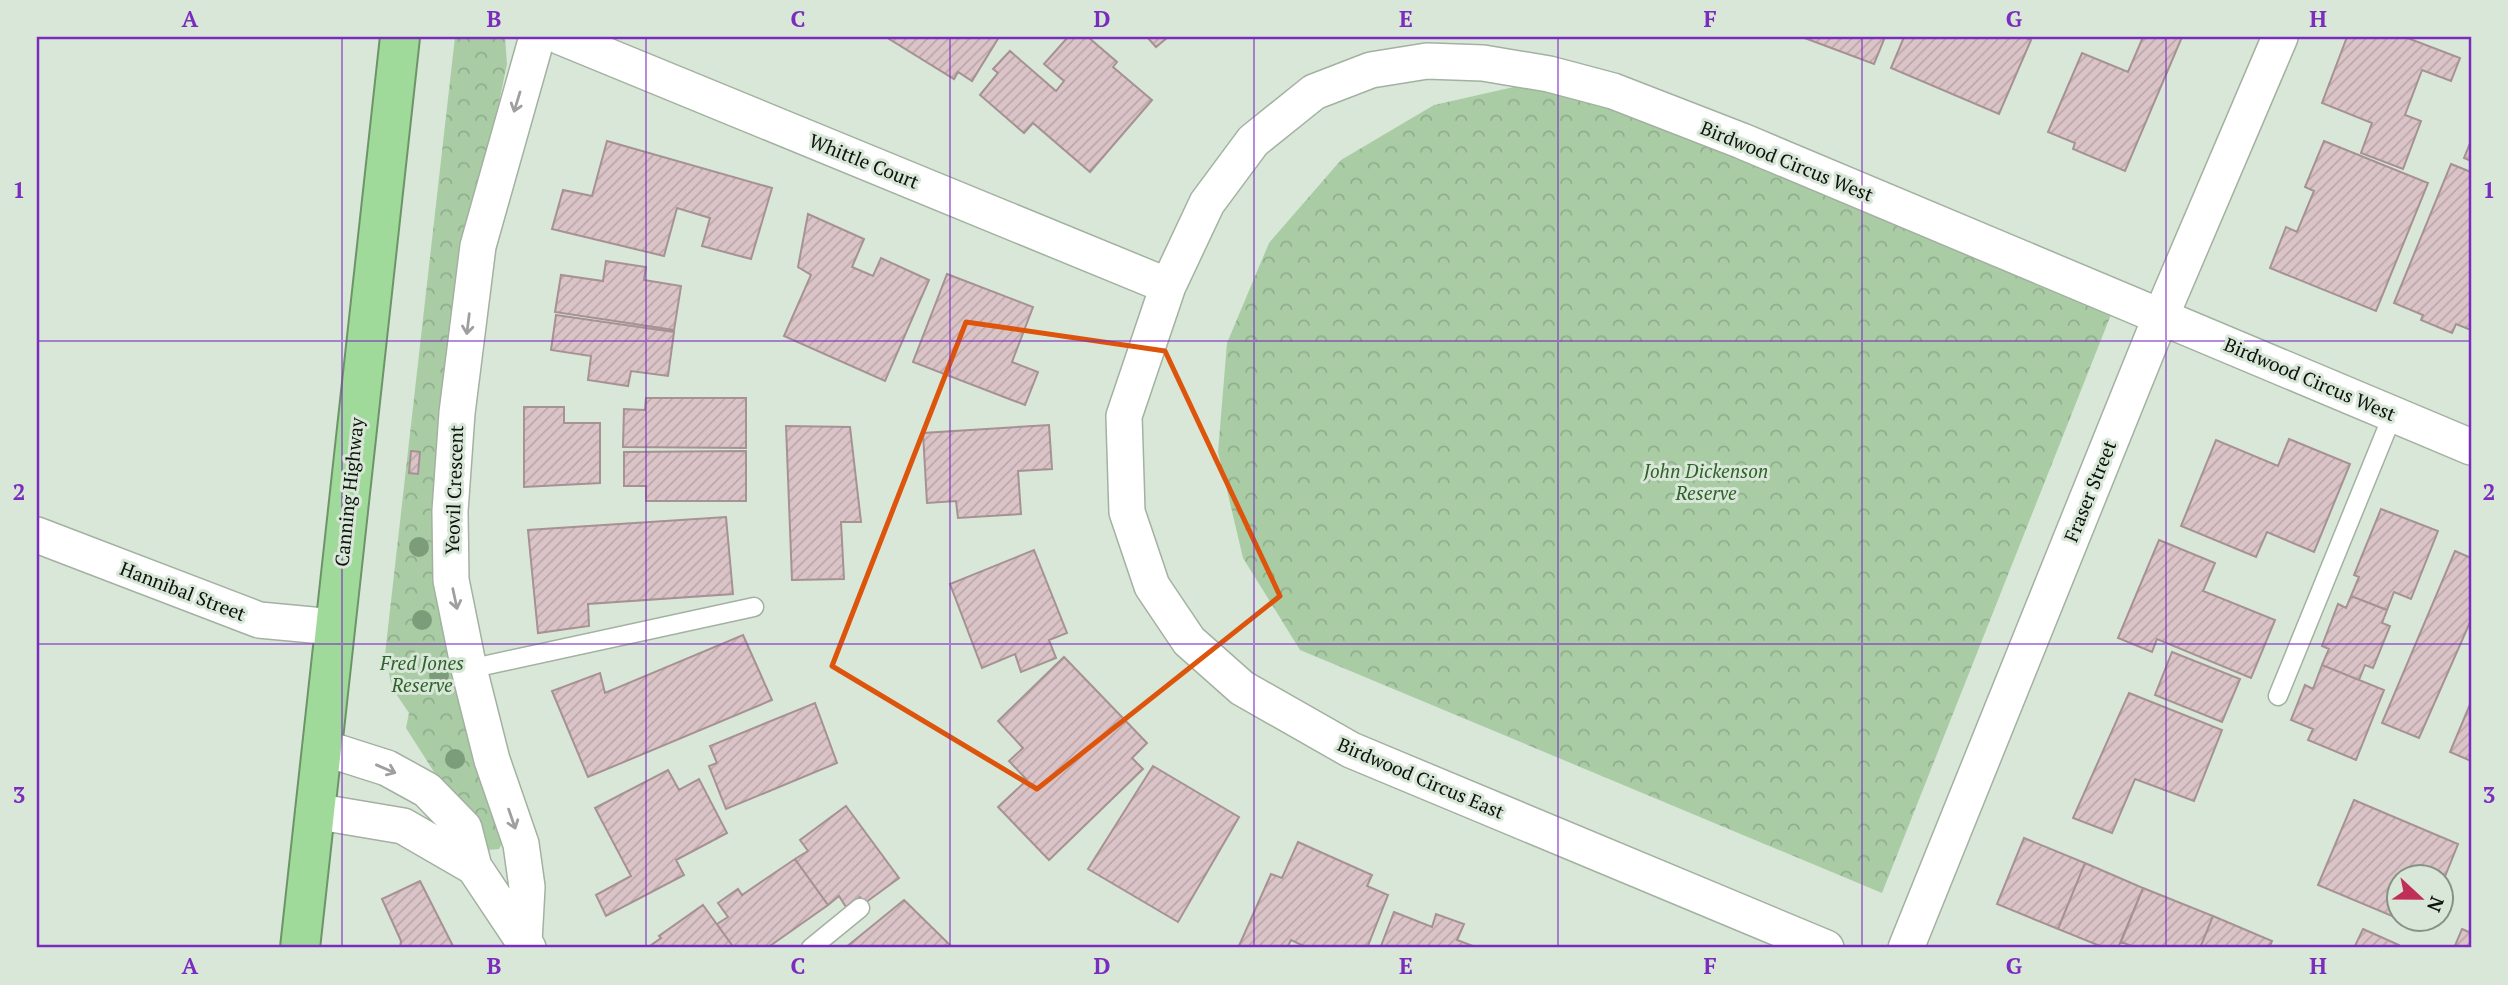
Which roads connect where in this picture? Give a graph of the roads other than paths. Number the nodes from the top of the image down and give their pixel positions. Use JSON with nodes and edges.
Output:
{"nodes":[{"id":1,"x":400,"y":37,"type":"edge"},
{"id":2,"x":537,"y":37,"type":"edge"},
{"id":3,"x":561,"y":37,"type":"edge"},
{"id":4,"x":2280,"y":37,"type":"edge"},
{"id":5,"x":1168,"y":286,"type":"junction"},
{"id":6,"x":2161,"y":316,"type":"junction"},
{"id":7,"x":2393,"y":414,"type":"junction"},
{"id":8,"x":2471,"y":447,"type":"edge"},
{"id":9,"x":37,"y":534,"type":"edge"},
{"id":10,"x":754,"y":607,"type":"dead end"},
{"id":11,"x":334,"y":627,"type":"junction"},
{"id":12,"x":469,"y":669,"type":"junction"},
{"id":13,"x":2278,"y":696,"type":"dead end"},
{"id":14,"x":321,"y":747,"type":"junction"},
{"id":15,"x":314,"y":811,"type":"junction"},
{"id":16,"x":474,"y":867,"type":"junction"},
{"id":17,"x":860,"y":908,"type":"dead end"},
{"id":18,"x":526,"y":945,"type":"edge"},
{"id":19,"x":300,"y":948,"type":"edge"},
{"id":20,"x":811,"y":948,"type":"edge"},
{"id":21,"x":1826,"y":948,"type":"edge"},
{"id":22,"x":1906,"y":948,"type":"edge"}],
"edges":[{"from":1,"to":11,"type":"highway","name":"Canning Highway"},
{"from":2,"to":12,"type":"street","name":"Yeovil Crescent","one_way":true},
{"from":3,"to":5,"type":"street","name":"Whittle Court"},
{"from":4,"to":6,"type":"street","name":"Fraser Street"},
{"from":5,"to":6,"type":"street","name":"Birdwood Circus West"},
{"from":5,"to":21,"type":"street","name":"Birdwood Circus East"},
{"from":6,"to":7,"type":"street","name":"Birdwood Circus West"},
{"from":6,"to":22,"type":"street","name":"Fraser Street"},
{"from":7,"to":8,"type":"street","name":"Birdwood Circus West"},
{"from":7,"to":13,"type":"lane"},
{"from":9,"to":11,"type":"street","name":"Hannibal Street"},
{"from":10,"to":12,"type":"lane"},
{"from":11,"to":14,"type":"highway","name":"Canning Highway"},
{"from":12,"to":18,"type":"street","name":"Yeovil Crescent","one_way":true},
{"from":14,"to":15,"type":"highway","name":"Canning Highway"},
{"from":14,"to":16,"type":"street","name":"Yeovil Crescent","one_way":true},
{"from":15,"to":16,"type":"street","name":"Yeovil Crescent"},
{"from":15,"to":19,"type":"highway","name":"Canning Highway"},
{"from":16,"to":18,"type":"street","name":"Yeovil Crescent"},
{"from":17,"to":20,"type":"lane"}]}
